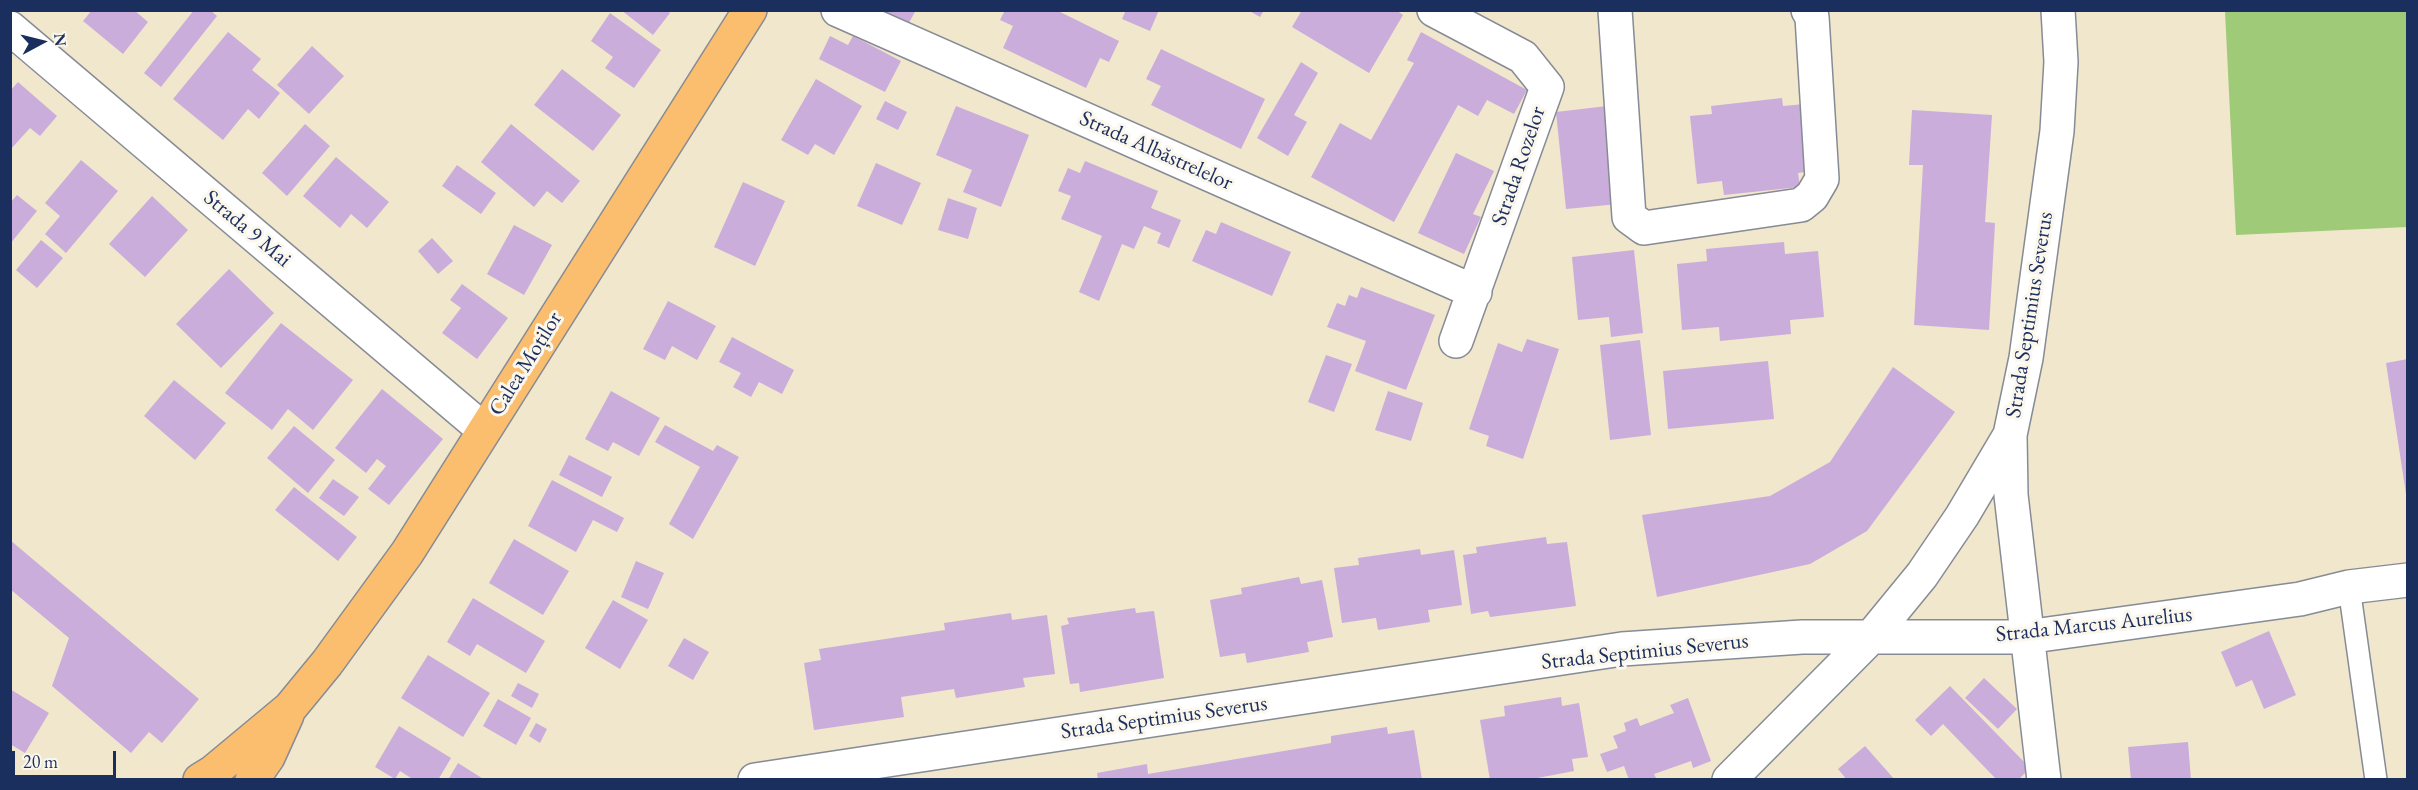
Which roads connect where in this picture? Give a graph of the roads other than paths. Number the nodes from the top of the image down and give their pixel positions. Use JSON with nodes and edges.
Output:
{"nodes":[{"id":1,"x":750,"y":10,"type":"edge"},
{"id":2,"x":838,"y":10,"type":"edge"},
{"id":3,"x":1434,"y":10,"type":"edge"},
{"id":4,"x":1615,"y":10,"type":"edge"},
{"id":5,"x":1808,"y":10,"type":"edge"},
{"id":6,"x":2058,"y":10,"type":"edge"},
{"id":7,"x":10,"y":28,"type":"edge"},
{"id":8,"x":1475,"y":292,"type":"junction"},
{"id":9,"x":1456,"y":341,"type":"dead end"},
{"id":10,"x":484,"y":430,"type":"junction"},
{"id":11,"x":2010,"y":435,"type":"junction"},
{"id":12,"x":2408,"y":580,"type":"edge"},
{"id":13,"x":2349,"y":587,"type":"junction"},
{"id":14,"x":1872,"y":636,"type":"junction"},
{"id":15,"x":2026,"y":637,"type":"junction"},
{"id":16,"x":290,"y":708,"type":"junction"},
{"id":17,"x":200,"y":780,"type":"edge"},
{"id":18,"x":252,"y":780,"type":"edge"},
{"id":19,"x":754,"y":780,"type":"edge"},
{"id":20,"x":1730,"y":780,"type":"edge"},
{"id":21,"x":2044,"y":780,"type":"edge"},
{"id":22,"x":2376,"y":780,"type":"edge"}],
"edges":[{"from":1,"to":10,"type":"main road","name":"Calea Moților"},
{"from":2,"to":8,"type":"street","name":"Strada Albăstrelelor"},
{"from":3,"to":8,"type":"street","name":"Strada Rozelor"},
{"from":4,"to":5,"type":"street"},
{"from":6,"to":11,"type":"street","name":"Strada Septimius Severus"},
{"from":7,"to":10,"type":"street","name":"Strada 9 Mai"},
{"from":8,"to":9,"type":"street","name":"Strada Rozelor"},
{"from":10,"to":16,"type":"main road","name":"Calea Moților"},
{"from":11,"to":14,"type":"street","name":"Strada Septimius Severus"},
{"from":11,"to":15,"type":"street"},
{"from":12,"to":13,"type":"street","name":"Strada Marcus Aurelius"},
{"from":13,"to":15,"type":"street","name":"Strada Marcus Aurelius"},
{"from":13,"to":22,"type":"lane"},
{"from":14,"to":15,"type":"street","name":"Strada Marcus Aurelius"},
{"from":14,"to":19,"type":"street","name":"Strada Septimius Severus"},
{"from":14,"to":20,"type":"street"},
{"from":15,"to":21,"type":"street"},
{"from":16,"to":17,"type":"main road","name":"Calea Moților"},
{"from":16,"to":18,"type":"main road","name":"Calea Moților"}]}
